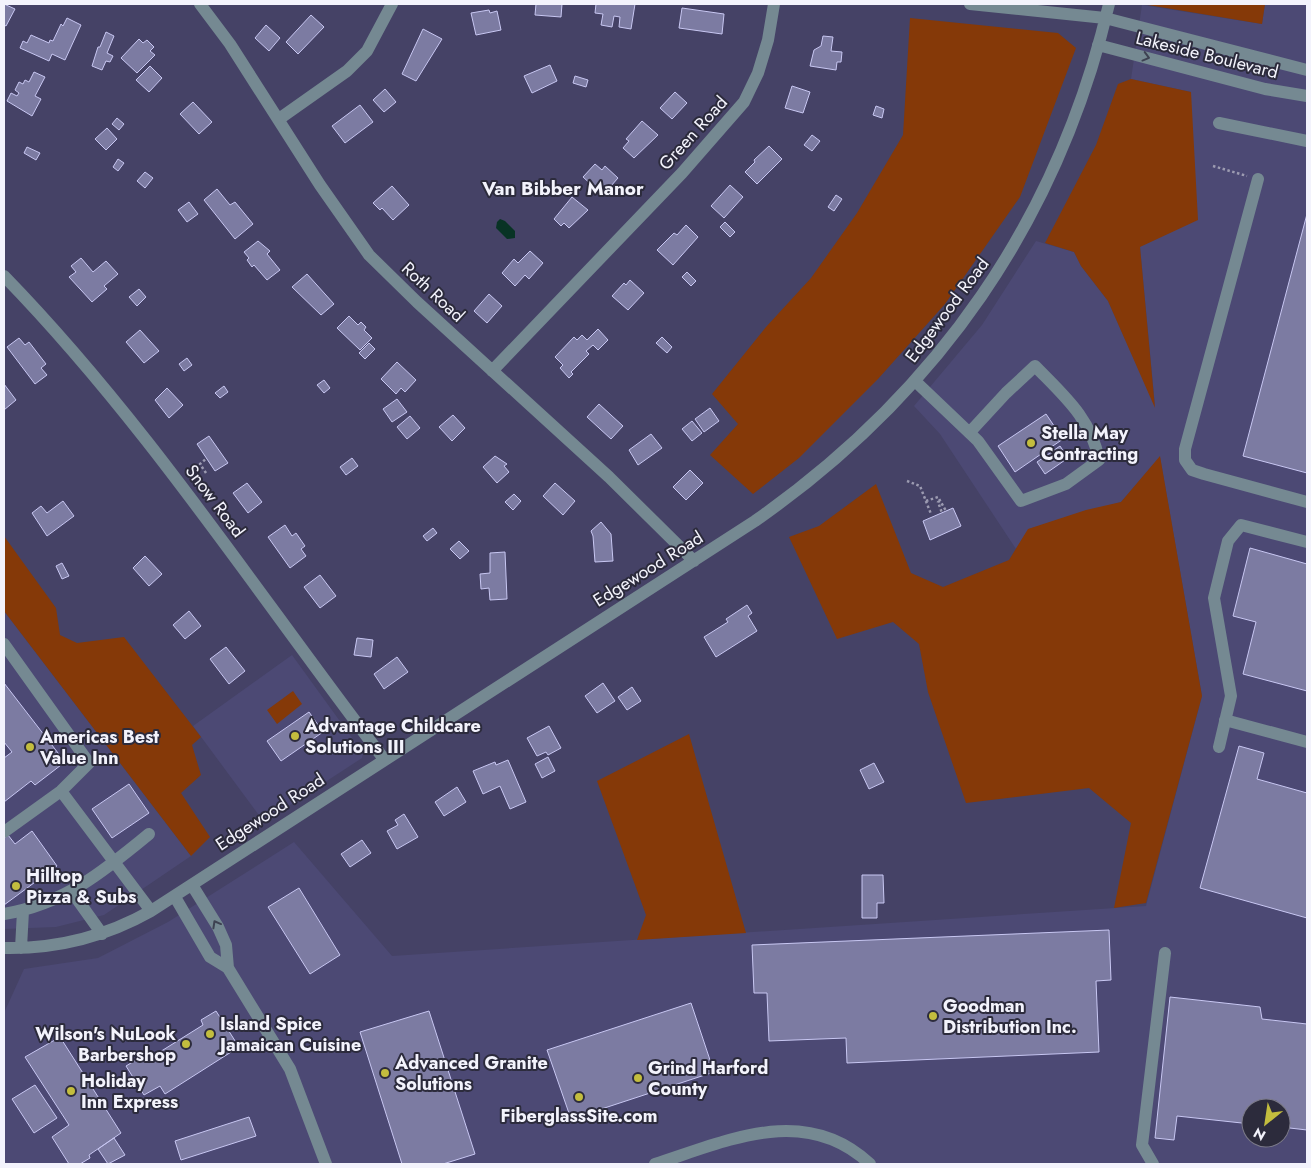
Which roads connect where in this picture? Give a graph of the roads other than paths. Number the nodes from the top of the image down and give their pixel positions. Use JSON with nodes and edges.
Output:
{"nodes":[{"id":1,"x":200,"y":4,"type":"edge"},
{"id":2,"x":392,"y":4,"type":"edge"},
{"id":3,"x":774,"y":4,"type":"edge"},
{"id":4,"x":970,"y":4,"type":"edge"},
{"id":5,"x":1109,"y":4,"type":"edge"},
{"id":6,"x":1106,"y":18,"type":"junction"},
{"id":7,"x":1098,"y":45,"type":"junction"},
{"id":8,"x":1307,"y":70,"type":"edge"},
{"id":9,"x":1307,"y":96,"type":"edge"},
{"id":10,"x":279,"y":119,"type":"junction"},
{"id":11,"x":1219,"y":123,"type":"dead end"},
{"id":12,"x":1307,"y":141,"type":"edge"},
{"id":13,"x":1258,"y":179,"type":"road end"},
{"id":14,"x":4,"y":276,"type":"edge"},
{"id":15,"x":492,"y":371,"type":"junction"},
{"id":16,"x":915,"y":381,"type":"junction"},
{"id":17,"x":970,"y":432,"type":"junction"},
{"id":18,"x":1307,"y":502,"type":"edge"},
{"id":19,"x":1307,"y":542,"type":"edge"},
{"id":20,"x":694,"y":561,"type":"junction"},
{"id":21,"x":4,"y":644,"type":"edge"},
{"id":22,"x":1225,"y":720,"type":"junction"},
{"id":23,"x":1307,"y":742,"type":"edge"},
{"id":24,"x":1219,"y":747,"type":"dead end"},
{"id":25,"x":384,"y":759,"type":"junction"},
{"id":26,"x":61,"y":791,"type":"junction"},
{"id":27,"x":4,"y":832,"type":"edge"},
{"id":28,"x":149,"y":834,"type":"dead end"},
{"id":29,"x":114,"y":863,"type":"junction"},
{"id":30,"x":192,"y":885,"type":"junction"},
{"id":31,"x":72,"y":892,"type":"junction"},
{"id":32,"x":174,"y":897,"type":"junction"},
{"id":33,"x":23,"y":911,"type":"junction"},
{"id":34,"x":151,"y":911,"type":"junction"},
{"id":35,"x":4,"y":914,"type":"edge"},
{"id":36,"x":102,"y":934,"type":"junction"},
{"id":37,"x":4,"y":948,"type":"edge"},
{"id":38,"x":21,"y":948,"type":"junction"},
{"id":39,"x":1164,"y":953,"type":"dead end"},
{"id":40,"x":228,"y":968,"type":"junction"},
{"id":41,"x":326,"y":1164,"type":"edge"},
{"id":42,"x":655,"y":1164,"type":"edge"},
{"id":43,"x":870,"y":1164,"type":"edge"},
{"id":44,"x":1153,"y":1164,"type":"edge"}],
"edges":[{"from":1,"to":10,"type":"street","name":"Roth Road"},
{"from":2,"to":10,"type":"street"},
{"from":3,"to":15,"type":"street","name":"Green Road"},
{"from":4,"to":6,"type":"street","name":"Lakeside Boulevard"},
{"from":5,"to":6,"type":"street","name":"Edgewood Road"},
{"from":6,"to":7,"type":"street","name":"Edgewood Road"},
{"from":6,"to":8,"type":"street","name":"Lakeside Boulevard"},
{"from":7,"to":9,"type":"street","name":"Lakeside Boulevard","one_way":true},
{"from":7,"to":16,"type":"street","name":"Edgewood Road"},
{"from":10,"to":15,"type":"street","name":"Roth Road"},
{"from":11,"to":12,"type":"street"},
{"from":13,"to":18,"type":"street"},
{"from":14,"to":25,"type":"street","name":"Snow Road"},
{"from":15,"to":20,"type":"street","name":"Roth Road"},
{"from":16,"to":17,"type":"street"},
{"from":16,"to":20,"type":"street","name":"Edgewood Road"},
{"from":17,"to":17,"type":"street"},
{"from":19,"to":22,"type":"street"},
{"from":20,"to":25,"type":"street","name":"Edgewood Road"},
{"from":21,"to":26,"type":"street"},
{"from":22,"to":23,"type":"street"},
{"from":22,"to":24,"type":"street"},
{"from":25,"to":30,"type":"street","name":"Edgewood Road"},
{"from":26,"to":27,"type":"street"},
{"from":26,"to":29,"type":"street"},
{"from":28,"to":29,"type":"street"},
{"from":29,"to":31,"type":"street"},
{"from":29,"to":34,"type":"street"},
{"from":30,"to":32,"type":"street","name":"Edgewood Road"},
{"from":40,"to":30,"type":"street","one_way":true},
{"from":31,"to":33,"type":"street"},
{"from":31,"to":36,"type":"street"},
{"from":32,"to":34,"type":"street","name":"Edgewood Road"},
{"from":32,"to":40,"type":"street"},
{"from":33,"to":35,"type":"street"},
{"from":33,"to":38,"type":"street"},
{"from":34,"to":36,"type":"street","name":"Edgewood Road"},
{"from":36,"to":38,"type":"street","name":"Edgewood Road"},
{"from":37,"to":38,"type":"street","name":"Edgewood Road"},
{"from":39,"to":44,"type":"street"},
{"from":40,"to":41,"type":"street"},
{"from":42,"to":43,"type":"street"}]}
